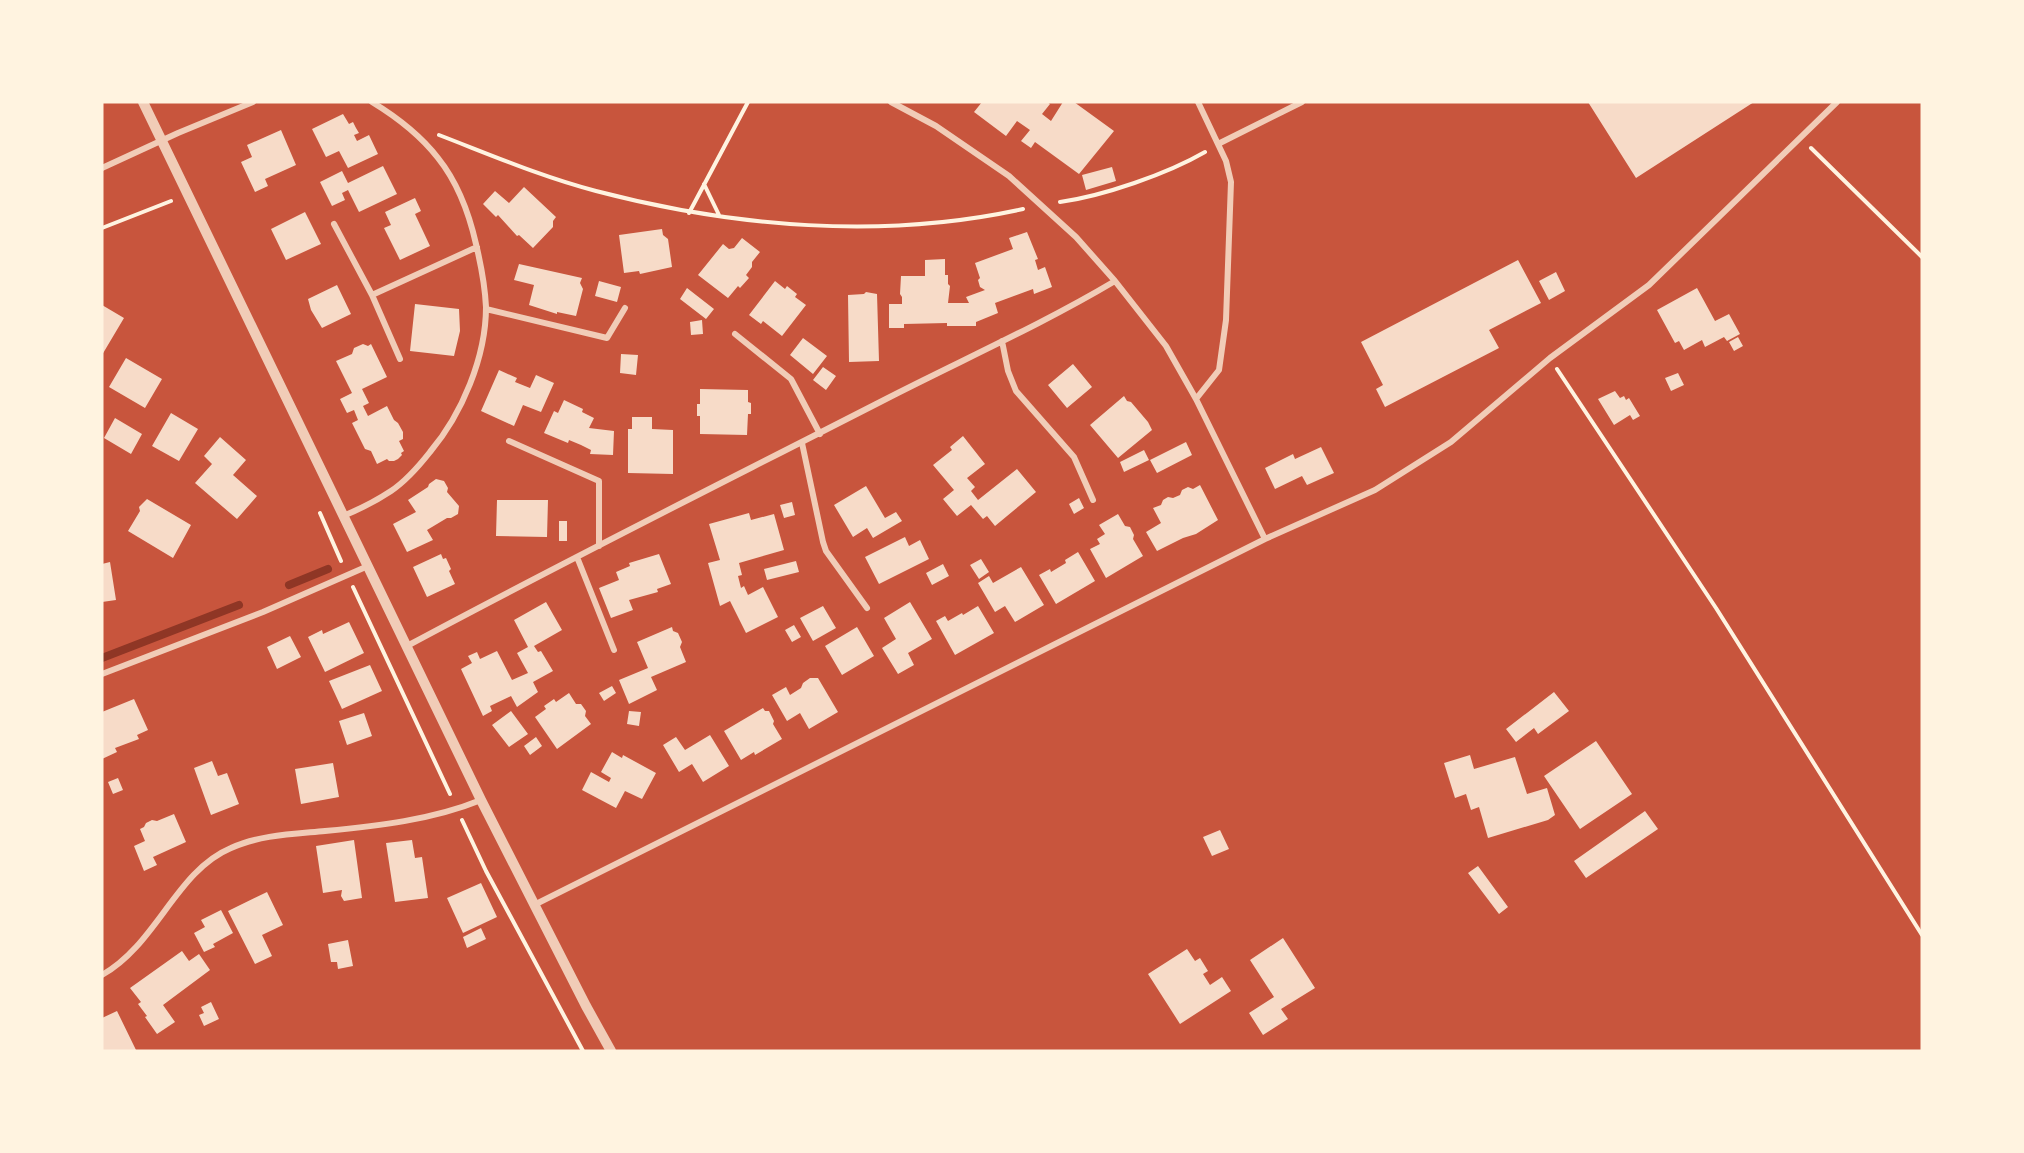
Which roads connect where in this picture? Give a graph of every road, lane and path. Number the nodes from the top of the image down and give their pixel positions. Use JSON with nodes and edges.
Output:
{"nodes":[{"id":1,"x":143,"y":102,"type":"edge"},
{"id":2,"x":253,"y":102,"type":"edge"},
{"id":3,"x":372,"y":102,"type":"edge"},
{"id":4,"x":748,"y":102,"type":"edge"},
{"id":5,"x":891,"y":102,"type":"edge"},
{"id":6,"x":1198,"y":102,"type":"edge"},
{"id":7,"x":1302,"y":102,"type":"edge"},
{"id":8,"x":1837,"y":102,"type":"edge"},
{"id":9,"x":414,"y":135,"type":"junction"},
{"id":10,"x":1800,"y":137,"type":"junction"},
{"id":11,"x":161,"y":141,"type":"junction"},
{"id":12,"x":1218,"y":144,"type":"junction"},
{"id":13,"x":102,"y":168,"type":"edge"},
{"id":14,"x":704,"y":184,"type":"junction"},
{"id":15,"x":1042,"y":205,"type":"junction"},
{"id":16,"x":689,"y":213,"type":"junction"},
{"id":17,"x":720,"y":216,"type":"junction"},
{"id":18,"x":334,"y":224,"type":"dead end"},
{"id":19,"x":477,"y":247,"type":"junction"},
{"id":20,"x":1922,"y":256,"type":"edge"},
{"id":21,"x":1115,"y":281,"type":"junction"},
{"id":22,"x":372,"y":295,"type":"junction"},
{"id":23,"x":625,"y":308,"type":"dead end"},
{"id":24,"x":486,"y":309,"type":"junction"},
{"id":25,"x":735,"y":334,"type":"dead end"},
{"id":26,"x":1002,"y":341,"type":"junction"},
{"id":27,"x":1550,"y":358,"type":"junction"},
{"id":28,"x":400,"y":359,"type":"dead end"},
{"id":29,"x":1196,"y":399,"type":"junction"},
{"id":30,"x":819,"y":434,"type":"junction"},
{"id":31,"x":509,"y":441,"type":"dead end"},
{"id":32,"x":802,"y":442,"type":"junction"},
{"id":33,"x":1093,"y":500,"type":"dead end"},
{"id":34,"x":343,"y":516,"type":"junction"},
{"id":35,"x":1265,"y":539,"type":"junction"},
{"id":36,"x":599,"y":546,"type":"junction"},
{"id":37,"x":578,"y":557,"type":"junction"},
{"id":38,"x":368,"y":566,"type":"junction"},
{"id":39,"x":867,"y":608,"type":"dead end"},
{"id":40,"x":407,"y":646,"type":"junction"},
{"id":41,"x":614,"y":650,"type":"dead end"},
{"id":42,"x":102,"y":674,"type":"edge"},
{"id":43,"x":481,"y":800,"type":"junction"},
{"id":44,"x":534,"y":905,"type":"junction"},
{"id":45,"x":1922,"y":935,"type":"edge"},
{"id":46,"x":102,"y":975,"type":"edge"},
{"id":47,"x":611,"y":1051,"type":"edge"}],
"edges":[{"from":1,"to":11,"type":"street"},
{"from":2,"to":11,"type":"street"},
{"from":3,"to":9,"type":"street"},
{"from":4,"to":14,"type":"path"},
{"from":5,"to":15,"type":"street"},
{"from":6,"to":12,"type":"street"},
{"from":7,"to":12,"type":"street"},
{"from":8,"to":10,"type":"street"},
{"from":9,"to":16,"type":"path"},
{"from":9,"to":19,"type":"street"},
{"from":10,"to":20,"type":"path"},
{"from":10,"to":27,"type":"street"},
{"from":11,"to":13,"type":"street"},
{"from":11,"to":34,"type":"street"},
{"from":12,"to":15,"type":"path"},
{"from":12,"to":29,"type":"street"},
{"from":14,"to":16,"type":"path"},
{"from":14,"to":17,"type":"path"},
{"from":15,"to":17,"type":"path"},
{"from":15,"to":21,"type":"street"},
{"from":16,"to":17,"type":"path"},
{"from":18,"to":22,"type":"street"},
{"from":19,"to":22,"type":"street"},
{"from":19,"to":24,"type":"street"},
{"from":21,"to":26,"type":"street"},
{"from":21,"to":29,"type":"street"},
{"from":22,"to":28,"type":"street"},
{"from":23,"to":24,"type":"street"},
{"from":24,"to":34,"type":"street"},
{"from":25,"to":30,"type":"street"},
{"from":26,"to":30,"type":"street"},
{"from":26,"to":33,"type":"street"},
{"from":27,"to":35,"type":"street"},
{"from":27,"to":45,"type":"path"},
{"from":29,"to":35,"type":"street"},
{"from":30,"to":32,"type":"street"},
{"from":31,"to":36,"type":"street"},
{"from":32,"to":36,"type":"street"},
{"from":32,"to":39,"type":"street"},
{"from":34,"to":38,"type":"street"},
{"from":35,"to":44,"type":"street"},
{"from":36,"to":37,"type":"street"},
{"from":37,"to":40,"type":"street"},
{"from":37,"to":41,"type":"street"},
{"from":38,"to":40,"type":"street"},
{"from":38,"to":42,"type":"street"},
{"from":40,"to":43,"type":"street"},
{"from":43,"to":44,"type":"street"},
{"from":43,"to":46,"type":"street"},
{"from":44,"to":47,"type":"street"}]}
